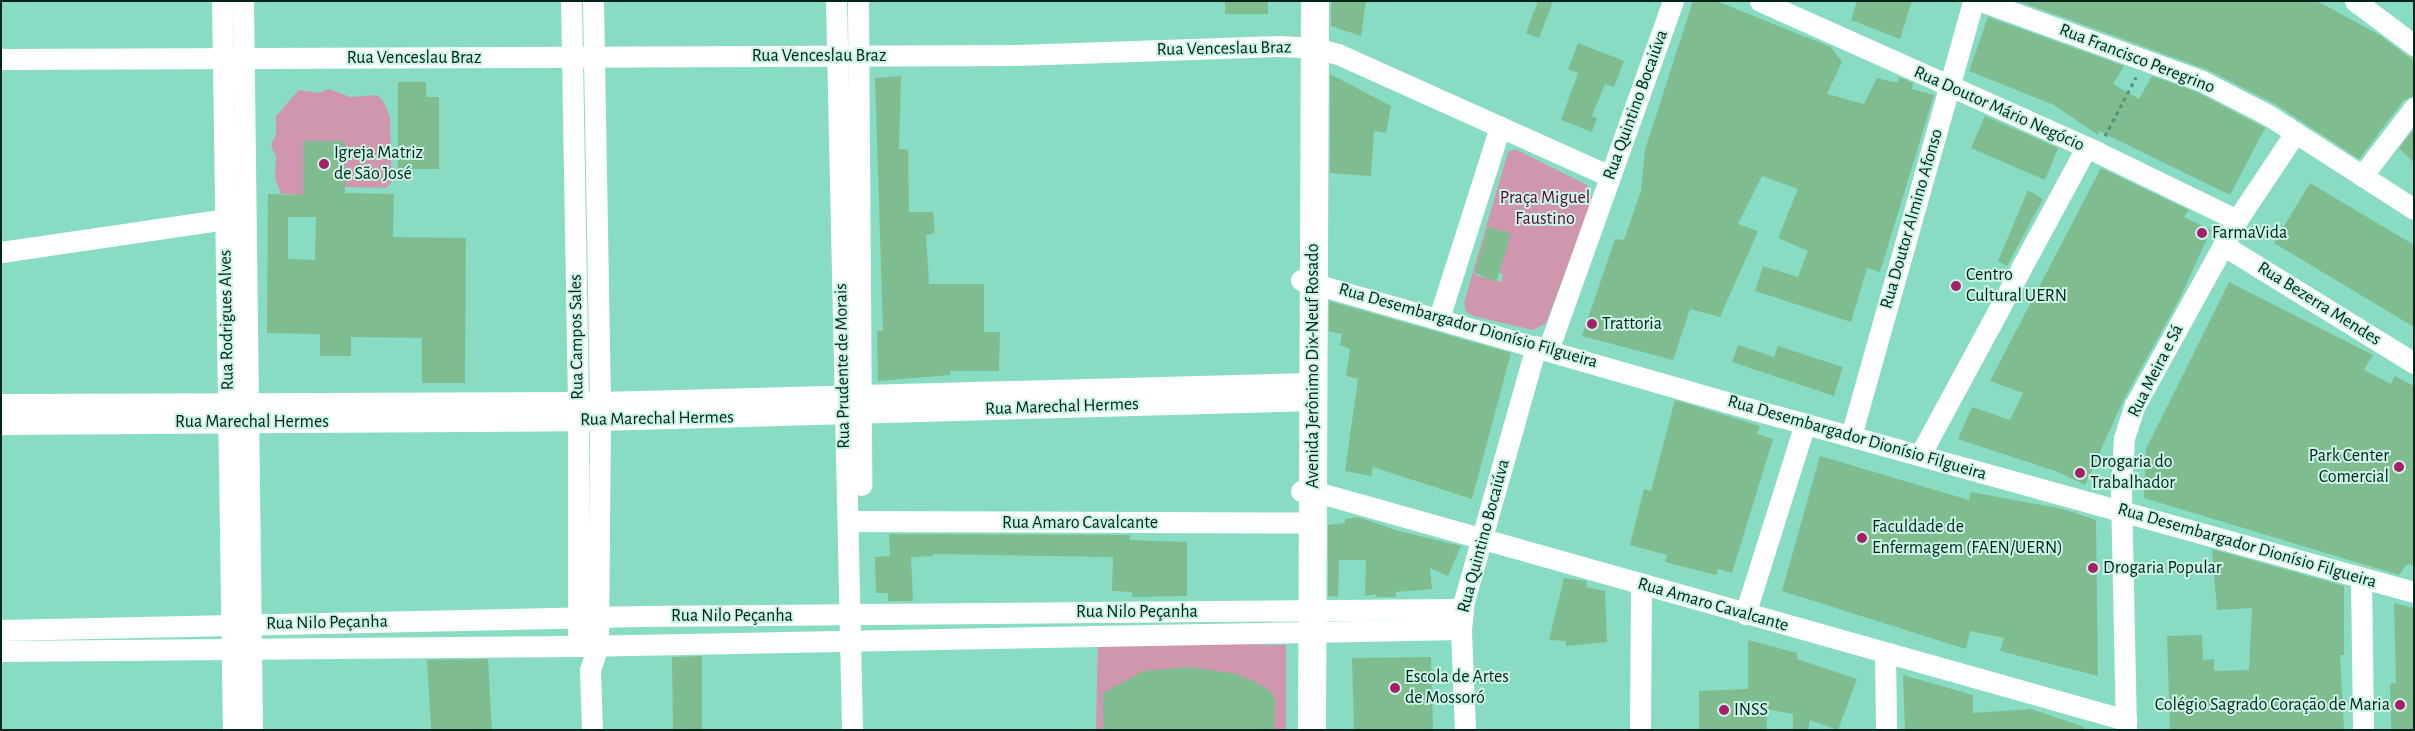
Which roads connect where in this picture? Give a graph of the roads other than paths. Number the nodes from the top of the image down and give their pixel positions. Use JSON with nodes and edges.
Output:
{"nodes":[{"id":1,"x":222,"y":1,"type":"edge"},
{"id":2,"x":243,"y":1,"type":"edge"},
{"id":3,"x":571,"y":1,"type":"edge"},
{"id":4,"x":593,"y":1,"type":"edge"},
{"id":5,"x":836,"y":1,"type":"edge"},
{"id":6,"x":858,"y":1,"type":"edge"},
{"id":7,"x":1302,"y":1,"type":"edge"},
{"id":8,"x":1315,"y":1,"type":"edge"},
{"id":9,"x":1673,"y":1,"type":"edge"},
{"id":10,"x":1760,"y":1,"type":"edge"},
{"id":11,"x":1973,"y":1,"type":"edge"},
{"id":12,"x":1981,"y":1,"type":"edge"},
{"id":13,"x":2355,"y":1,"type":"edge"},
{"id":14,"x":2414,"y":45,"type":"edge"},
{"id":15,"x":1308,"y":48,"type":"junction"},
{"id":16,"x":572,"y":55,"type":"junction"},
{"id":17,"x":593,"y":55,"type":"junction"},
{"id":18,"x":836,"y":56,"type":"junction"},
{"id":19,"x":858,"y":56,"type":"junction"},
{"id":20,"x":1,"y":59,"type":"edge"},
{"id":21,"x":223,"y":59,"type":"junction"},
{"id":22,"x":245,"y":59,"type":"junction"},
{"id":23,"x":1949,"y":87,"type":"junction"},
{"id":24,"x":2414,"y":108,"type":"edge"},
{"id":25,"x":1500,"y":127,"type":"junction"},
{"id":26,"x":2295,"y":133,"type":"junction"},
{"id":27,"x":2092,"y":150,"type":"junction"},
{"id":28,"x":1610,"y":176,"type":"junction"},
{"id":29,"x":2362,"y":176,"type":"junction"},
{"id":30,"x":2414,"y":209,"type":"edge"},
{"id":31,"x":226,"y":219,"type":"junction"},
{"id":32,"x":2237,"y":220,"type":"junction"},
{"id":33,"x":2223,"y":245,"type":"junction"},
{"id":34,"x":1,"y":252,"type":"edge"},
{"id":35,"x":1307,"y":280,"type":"junction"},
{"id":36,"x":1439,"y":318,"type":"junction"},
{"id":37,"x":1542,"y":348,"type":"junction"},
{"id":38,"x":2414,"y":363,"type":"edge"},
{"id":39,"x":1307,"y":392,"type":"junction"},
{"id":40,"x":1,"y":404,"type":"edge"},
{"id":41,"x":851,"y":405,"type":"junction"},
{"id":42,"x":578,"y":411,"type":"junction"},
{"id":43,"x":600,"y":411,"type":"junction"},
{"id":44,"x":239,"y":412,"type":"junction"},
{"id":45,"x":1,"y":424,"type":"edge"},
{"id":46,"x":1806,"y":424,"type":"junction"},
{"id":47,"x":1850,"y":436,"type":"junction"},
{"id":48,"x":1920,"y":456,"type":"junction"},
{"id":49,"x":1307,"y":491,"type":"junction"},
{"id":50,"x":2122,"y":511,"type":"junction"},
{"id":51,"x":854,"y":521,"type":"junction"},
{"id":52,"x":1306,"y":524,"type":"junction"},
{"id":53,"x":1481,"y":539,"type":"junction"},
{"id":54,"x":2361,"y":578,"type":"junction"},
{"id":55,"x":1641,"y":584,"type":"junction"},
{"id":56,"x":2414,"y":592,"type":"edge"},
{"id":57,"x":857,"y":614,"type":"junction"},
{"id":58,"x":1745,"y":614,"type":"junction"},
{"id":59,"x":588,"y":619,"type":"junction"},
{"id":60,"x":1462,"y":619,"type":"junction"},
{"id":61,"x":1306,"y":621,"type":"junction"},
{"id":62,"x":241,"y":625,"type":"junction"},
{"id":63,"x":1,"y":630,"type":"edge"},
{"id":64,"x":857,"y":640,"type":"junction"},
{"id":65,"x":588,"y":645,"type":"junction"},
{"id":66,"x":241,"y":649,"type":"junction"},
{"id":67,"x":1,"y":651,"type":"edge"},
{"id":68,"x":1885,"y":654,"type":"junction"},
{"id":69,"x":2126,"y":725,"type":"edge"},
{"id":70,"x":233,"y":730,"type":"edge"},
{"id":71,"x":252,"y":730,"type":"edge"},
{"id":72,"x":592,"y":730,"type":"edge"},
{"id":73,"x":852,"y":730,"type":"edge"},
{"id":74,"x":864,"y":730,"type":"edge"},
{"id":75,"x":1300,"y":730,"type":"edge"},
{"id":76,"x":1312,"y":730,"type":"edge"},
{"id":77,"x":1465,"y":730,"type":"edge"},
{"id":78,"x":1640,"y":730,"type":"edge"},
{"id":79,"x":1886,"y":730,"type":"edge"},
{"id":80,"x":2363,"y":730,"type":"edge"}],
"edges":[{"from":1,"to":21,"type":"street","name":"Rua Rodrigues Alves"},
{"from":2,"to":22,"type":"street","name":"Rua Rodrigues Alves"},
{"from":3,"to":16,"type":"street","name":"Rua Campos Sales"},
{"from":4,"to":17,"type":"street","name":"Rua Campos Sales"},
{"from":5,"to":18,"type":"street","name":"Rua Prudente de Morais"},
{"from":6,"to":19,"type":"street","name":"Rua Prudente de Morais"},
{"from":7,"to":15,"type":"main road","name":"Avenida Jerônimo Dix-Neuf Rosado"},
{"from":8,"to":15,"type":"main road","name":"Avenida Jerônimo Dix-Neuf Rosado"},
{"from":9,"to":28,"type":"street","name":"Rua Quintino Bocaiúva"},
{"from":10,"to":23,"type":"street","name":"Rua Doutor Mário Negócio"},
{"from":11,"to":23,"type":"street","name":"Rua Doutor Almino Afonso"},
{"from":12,"to":26,"type":"street","name":"Rua Francisco Peregrino"},
{"from":13,"to":14,"type":"street"},
{"from":15,"to":19,"type":"street","name":"Rua Venceslau Braz"},
{"from":15,"to":25,"type":"street","name":"Rua Venceslau Braz"},
{"from":15,"to":35,"type":"main road","name":"Avenida Jerônimo Dix-Neuf Rosado"},
{"from":16,"to":17,"type":"street","name":"Rua Venceslau Braz"},
{"from":16,"to":22,"type":"street","name":"Rua Venceslau Braz"},
{"from":16,"to":42,"type":"street","name":"Rua Campos Sales"},
{"from":17,"to":18,"type":"street","name":"Rua Venceslau Braz"},
{"from":17,"to":43,"type":"street","name":"Rua Campos Sales"},
{"from":18,"to":19,"type":"street","name":"Rua Venceslau Braz"},
{"from":18,"to":41,"type":"street","name":"Rua Prudente de Morais"},
{"from":19,"to":41,"type":"street","name":"Rua Prudente de Morais"},
{"from":20,"to":21,"type":"street","name":"Rua Venceslau Braz"},
{"from":21,"to":22,"type":"street","name":"Rua Venceslau Braz"},
{"from":21,"to":31,"type":"street","name":"Rua Rodrigues Alves"},
{"from":22,"to":44,"type":"street","name":"Rua Rodrigues Alves"},
{"from":23,"to":27,"type":"street","name":"Rua Doutor Mário Negócio"},
{"from":23,"to":47,"type":"street","name":"Rua Doutor Almino Afonso"},
{"from":24,"to":29,"type":"street"},
{"from":25,"to":28,"type":"street","name":"Rua Venceslau Braz"},
{"from":25,"to":36,"type":"street"},
{"from":26,"to":29,"type":"street","name":"Rua Francisco Peregrino"},
{"from":26,"to":32,"type":"street","name":"Rua Meira e Sá"},
{"from":27,"to":32,"type":"street","name":"Rua Doutor Mário Negócio"},
{"from":27,"to":48,"type":"street"},
{"from":28,"to":37,"type":"street","name":"Rua Quintino Bocaiúva"},
{"from":29,"to":30,"type":"street","name":"Rua Francisco Peregrino"},
{"from":31,"to":34,"type":"street"},
{"from":31,"to":44,"type":"street","name":"Rua Rodrigues Alves"},
{"from":32,"to":33,"type":"street","name":"Rua Meira e Sá"},
{"from":33,"to":38,"type":"street","name":"Rua Bezerra Mendes"},
{"from":33,"to":50,"type":"street","name":"Rua Meira e Sá"},
{"from":35,"to":36,"type":"street","name":"Rua Desembargador Dionísio Filgueira"},
{"from":35,"to":39,"type":"main road","name":"Avenida Jerônimo Dix-Neuf Rosado"},
{"from":36,"to":37,"type":"street","name":"Rua Desembargador Dionísio Filgueira"},
{"from":37,"to":46,"type":"street","name":"Rua Desembargador Dionísio Filgueira"},
{"from":37,"to":53,"type":"street","name":"Rua Quintino Bocaiúva"},
{"from":39,"to":41,"type":"street","name":"Rua Marechal Hermes"},
{"from":39,"to":49,"type":"main road","name":"Avenida Jerônimo Dix-Neuf Rosado"},
{"from":40,"to":44,"type":"street","name":"Rua Marechal Hermes"},
{"from":41,"to":43,"type":"street","name":"Rua Marechal Hermes"},
{"from":41,"to":51,"type":"street","name":"Rua Prudente de Morais"},
{"from":42,"to":43,"type":"street","name":"Rua Marechal Hermes"},
{"from":42,"to":44,"type":"street","name":"Rua Marechal Hermes"},
{"from":42,"to":59,"type":"street","name":"Rua Campos Sales"},
{"from":43,"to":59,"type":"street","name":"Rua Campos Sales"},
{"from":44,"to":45,"type":"street","name":"Rua Marechal Hermes"},
{"from":44,"to":62,"type":"street","name":"Rua Rodrigues Alves"},
{"from":46,"to":47,"type":"street","name":"Rua Desembargador Dionísio Filgueira"},
{"from":46,"to":58,"type":"street"},
{"from":47,"to":48,"type":"street","name":"Rua Desembargador Dionísio Filgueira"},
{"from":48,"to":50,"type":"street","name":"Rua Desembargador Dionísio Filgueira"},
{"from":49,"to":52,"type":"main road","name":"Avenida Jerônimo Dix-Neuf Rosado"},
{"from":49,"to":53,"type":"street","name":"Rua Amaro Cavalcante"},
{"from":50,"to":54,"type":"street","name":"Rua Desembargador Dionísio Filgueira"},
{"from":50,"to":69,"type":"street","name":"Rua Meira e Sá"},
{"from":51,"to":52,"type":"street","name":"Rua Amaro Cavalcante"},
{"from":51,"to":57,"type":"street","name":"Rua Prudente de Morais"},
{"from":52,"to":61,"type":"main road","name":"Avenida Jerônimo Dix-Neuf Rosado"},
{"from":53,"to":55,"type":"street","name":"Rua Amaro Cavalcante"},
{"from":53,"to":60,"type":"street","name":"Rua Quintino Bocaiúva"},
{"from":54,"to":56,"type":"street","name":"Rua Desembargador Dionísio Filgueira"},
{"from":54,"to":80,"type":"street"},
{"from":55,"to":58,"type":"street","name":"Rua Amaro Cavalcante"},
{"from":55,"to":78,"type":"street"},
{"from":57,"to":59,"type":"street","name":"Rua Nilo Peçanha"},
{"from":57,"to":61,"type":"street","name":"Rua Nilo Peçanha"},
{"from":57,"to":64,"type":"street","name":"Rua Prudente de Morais"},
{"from":58,"to":68,"type":"street","name":"Rua Amaro Cavalcante"},
{"from":59,"to":62,"type":"street","name":"Rua Nilo Peçanha"},
{"from":59,"to":65,"type":"street","name":"Rua Campos Sales"},
{"from":60,"to":61,"type":"street","name":"Rua Nilo Peçanha"},
{"from":60,"to":77,"type":"street","name":"Rua Quintino Bocaiúva"},
{"from":61,"to":64,"type":"street","name":"Rua Nilo Peçanha"},
{"from":61,"to":75,"type":"main road","name":"Avenida Jerônimo Dix-Neuf Rosado"},
{"from":61,"to":76,"type":"main road","name":"Avenida Jerônimo Dix-Neuf Rosado"},
{"from":62,"to":63,"type":"street","name":"Rua Nilo Peçanha"},
{"from":62,"to":66,"type":"street","name":"Rua Rodrigues Alves"},
{"from":64,"to":65,"type":"street","name":"Rua Nilo Peçanha"},
{"from":64,"to":73,"type":"street","name":"Rua Prudente de Morais"},
{"from":64,"to":74,"type":"street","name":"Rua Prudente de Morais"},
{"from":65,"to":66,"type":"street","name":"Rua Nilo Peçanha"},
{"from":65,"to":72,"type":"street","name":"Rua Campos Sales"},
{"from":66,"to":67,"type":"street","name":"Rua Nilo Peçanha"},
{"from":66,"to":70,"type":"street","name":"Rua Rodrigues Alves"},
{"from":66,"to":71,"type":"street","name":"Rua Rodrigues Alves"},
{"from":68,"to":69,"type":"street","name":"Rua Amaro Cavalcante"},
{"from":68,"to":79,"type":"street"}]}
